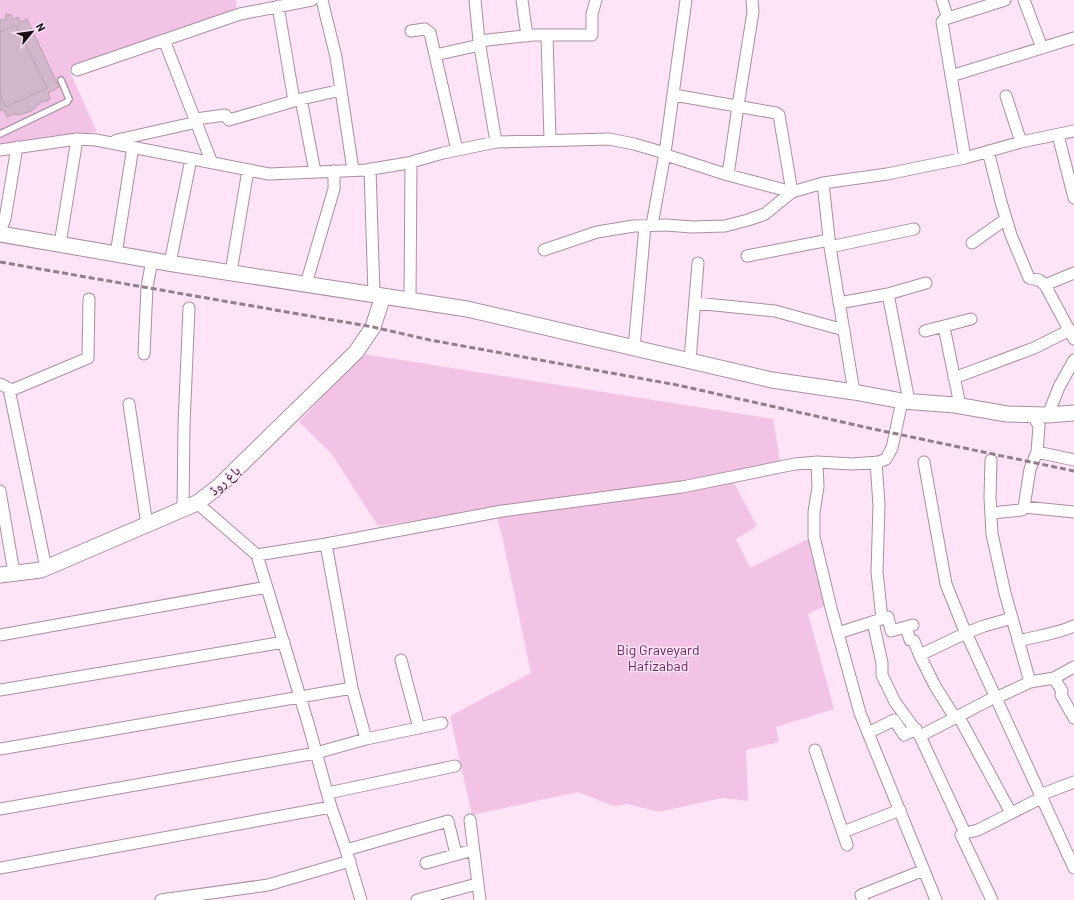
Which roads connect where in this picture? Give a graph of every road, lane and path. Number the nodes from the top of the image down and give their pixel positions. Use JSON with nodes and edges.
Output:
{"nodes":[{"id":1,"x":312,"y":0,"type":"edge"},
{"id":2,"x":322,"y":0,"type":"edge"},
{"id":3,"x":475,"y":0,"type":"edge"},
{"id":4,"x":522,"y":0,"type":"edge"},
{"id":5,"x":596,"y":0,"type":"edge"},
{"id":6,"x":686,"y":0,"type":"edge"},
{"id":7,"x":752,"y":0,"type":"edge"},
{"id":8,"x":942,"y":0,"type":"edge"},
{"id":9,"x":1005,"y":0,"type":"edge"},
{"id":10,"x":1024,"y":0,"type":"edge"},
{"id":11,"x":278,"y":6,"type":"junction"},
{"id":12,"x":945,"y":19,"type":"junction"},
{"id":13,"x":411,"y":31,"type":"dead end"},
{"id":14,"x":547,"y":35,"type":"junction"},
{"id":15,"x":527,"y":36,"type":"junction"},
{"id":16,"x":1074,"y":38,"type":"edge"},
{"id":17,"x":164,"y":40,"type":"junction"},
{"id":18,"x":480,"y":43,"type":"junction"},
{"id":19,"x":1042,"y":48,"type":"junction"},
{"id":20,"x":435,"y":55,"type":"junction"},
{"id":21,"x":77,"y":70,"type":"dead end"},
{"id":22,"x":951,"y":76,"type":"junction"},
{"id":23,"x":61,"y":80,"type":"dead end"},
{"id":24,"x":341,"y":90,"type":"junction"},
{"id":25,"x":674,"y":95,"type":"junction"},
{"id":26,"x":1006,"y":96,"type":"dead end"},
{"id":27,"x":297,"y":100,"type":"junction"},
{"id":28,"x":738,"y":106,"type":"junction"},
{"id":29,"x":196,"y":121,"type":"junction"},
{"id":30,"x":1074,"y":131,"type":"edge"},
{"id":31,"x":0,"y":134,"type":"edge"},
{"id":32,"x":1058,"y":135,"type":"junction"},
{"id":33,"x":77,"y":139,"type":"junction"},
{"id":34,"x":550,"y":140,"type":"junction"},
{"id":35,"x":496,"y":142,"type":"junction"},
{"id":36,"x":1021,"y":142,"type":"junction"},
{"id":37,"x":112,"y":144,"type":"junction"},
{"id":38,"x":17,"y":147,"type":"junction"},
{"id":39,"x":133,"y":147,"type":"junction"},
{"id":40,"x":0,"y":150,"type":"edge"},
{"id":41,"x":457,"y":150,"type":"junction"},
{"id":42,"x":988,"y":151,"type":"junction"},
{"id":43,"x":665,"y":153,"type":"junction"},
{"id":44,"x":965,"y":158,"type":"junction"},
{"id":45,"x":191,"y":159,"type":"junction"},
{"id":46,"x":412,"y":162,"type":"junction"},
{"id":47,"x":212,"y":163,"type":"junction"},
{"id":48,"x":370,"y":169,"type":"junction"},
{"id":49,"x":248,"y":170,"type":"junction"},
{"id":50,"x":353,"y":170,"type":"junction"},
{"id":51,"x":334,"y":171,"type":"junction"},
{"id":52,"x":315,"y":172,"type":"junction"},
{"id":53,"x":728,"y":175,"type":"junction"},
{"id":54,"x":823,"y":183,"type":"junction"},
{"id":55,"x":792,"y":192,"type":"junction"},
{"id":56,"x":1074,"y":198,"type":"edge"},
{"id":57,"x":1006,"y":219,"type":"junction"},
{"id":58,"x":648,"y":226,"type":"junction"},
{"id":59,"x":914,"y":229,"type":"dead end"},
{"id":60,"x":0,"y":232,"type":"edge"},
{"id":61,"x":972,"y":243,"type":"dead end"},
{"id":62,"x":60,"y":244,"type":"junction"},
{"id":63,"x":830,"y":244,"type":"junction"},
{"id":64,"x":544,"y":250,"type":"dead end"},
{"id":65,"x":116,"y":254,"type":"junction"},
{"id":66,"x":747,"y":256,"type":"dead end"},
{"id":67,"x":152,"y":260,"type":"junction"},
{"id":68,"x":170,"y":263,"type":"junction"},
{"id":69,"x":698,"y":263,"type":"dead end"},
{"id":70,"x":231,"y":272,"type":"junction"},
{"id":71,"x":1074,"y":274,"type":"edge"},
{"id":72,"x":926,"y":283,"type":"dead end"},
{"id":73,"x":306,"y":284,"type":"junction"},
{"id":74,"x":1045,"y":285,"type":"junction"},
{"id":75,"x":888,"y":294,"type":"junction"},
{"id":76,"x":378,"y":295,"type":"junction"},
{"id":77,"x":89,"y":299,"type":"dead end"},
{"id":78,"x":410,"y":300,"type":"junction"},
{"id":79,"x":695,"y":303,"type":"junction"},
{"id":80,"x":839,"y":303,"type":"junction"},
{"id":81,"x":189,"y":308,"type":"dead end"},
{"id":82,"x":970,"y":319,"type":"dead end"},
{"id":83,"x":944,"y":327,"type":"junction"},
{"id":84,"x":844,"y":330,"type":"junction"},
{"id":85,"x":925,"y":331,"type":"dead end"},
{"id":86,"x":1072,"y":334,"type":"edge"},
{"id":87,"x":634,"y":348,"type":"junction"},
{"id":88,"x":144,"y":354,"type":"dead end"},
{"id":89,"x":690,"y":360,"type":"junction"},
{"id":90,"x":1074,"y":360,"type":"edge"},
{"id":91,"x":954,"y":378,"type":"junction"},
{"id":92,"x":5,"y":386,"type":"edge"},
{"id":93,"x":854,"y":392,"type":"junction"},
{"id":94,"x":905,"y":401,"type":"junction"},
{"id":95,"x":129,"y":404,"type":"dead end"},
{"id":96,"x":960,"y":405,"type":"junction"},
{"id":97,"x":1074,"y":413,"type":"edge"},
{"id":98,"x":1032,"y":414,"type":"junction"},
{"id":99,"x":1048,"y":415,"type":"junction"},
{"id":100,"x":1037,"y":452,"type":"junction"},
{"id":101,"x":991,"y":460,"type":"dead end"},
{"id":102,"x":1074,"y":460,"type":"edge"},
{"id":103,"x":817,"y":462,"type":"junction"},
{"id":104,"x":876,"y":462,"type":"junction"},
{"id":105,"x":924,"y":462,"type":"dead end"},
{"id":106,"x":0,"y":491,"type":"edge"},
{"id":107,"x":197,"y":503,"type":"junction"},
{"id":108,"x":1024,"y":507,"type":"junction"},
{"id":109,"x":183,"y":509,"type":"junction"},
{"id":110,"x":1074,"y":512,"type":"edge"},
{"id":111,"x":991,"y":513,"type":"junction"},
{"id":112,"x":147,"y":524,"type":"junction"},
{"id":113,"x":326,"y":544,"type":"junction"},
{"id":114,"x":257,"y":555,"type":"junction"},
{"id":115,"x":46,"y":568,"type":"junction"},
{"id":116,"x":7,"y":574,"type":"edge"},
{"id":117,"x":267,"y":587,"type":"junction"},
{"id":118,"x":1012,"y":618,"type":"junction"},
{"id":119,"x":877,"y":620,"type":"junction"},
{"id":120,"x":1074,"y":626,"type":"edge"},
{"id":121,"x":838,"y":633,"type":"junction"},
{"id":122,"x":966,"y":633,"type":"junction"},
{"id":123,"x":0,"y":635,"type":"edge"},
{"id":124,"x":1018,"y":641,"type":"junction"},
{"id":125,"x":284,"y":642,"type":"junction"},
{"id":126,"x":920,"y":655,"type":"junction"},
{"id":127,"x":401,"y":660,"type":"dead end"},
{"id":128,"x":1074,"y":667,"type":"edge"},
{"id":129,"x":1054,"y":678,"type":"junction"},
{"id":130,"x":1030,"y":682,"type":"junction"},
{"id":131,"x":352,"y":688,"type":"junction"},
{"id":132,"x":0,"y":690,"type":"edge"},
{"id":133,"x":300,"y":698,"type":"junction"},
{"id":134,"x":995,"y":698,"type":"junction"},
{"id":135,"x":957,"y":717,"type":"junction"},
{"id":136,"x":1074,"y":718,"type":"edge"},
{"id":137,"x":442,"y":723,"type":"dead end"},
{"id":138,"x":419,"y":728,"type":"junction"},
{"id":139,"x":918,"y":732,"type":"junction"},
{"id":140,"x":868,"y":733,"type":"junction"},
{"id":141,"x":366,"y":739,"type":"junction"},
{"id":142,"x":0,"y":749,"type":"edge"},
{"id":143,"x":815,"y":750,"type":"dead end"},
{"id":144,"x":316,"y":753,"type":"junction"},
{"id":145,"x":455,"y":766,"type":"dead end"},
{"id":146,"x":1074,"y":782,"type":"edge"},
{"id":147,"x":328,"y":793,"type":"junction"},
{"id":148,"x":1041,"y":797,"type":"junction"},
{"id":149,"x":331,"y":807,"type":"junction"},
{"id":150,"x":0,"y":808,"type":"edge"},
{"id":151,"x":900,"y":810,"type":"junction"},
{"id":152,"x":1011,"y":813,"type":"junction"},
{"id":153,"x":470,"y":820,"type":"dead end"},
{"id":154,"x":843,"y":832,"type":"junction"},
{"id":155,"x":965,"y":833,"type":"junction"},
{"id":156,"x":847,"y":845,"type":"dead end"},
{"id":157,"x":473,"y":850,"type":"junction"},
{"id":158,"x":456,"y":854,"type":"junction"},
{"id":159,"x":348,"y":855,"type":"junction"},
{"id":160,"x":426,"y":863,"type":"dead end"},
{"id":161,"x":0,"y":868,"type":"edge"},
{"id":162,"x":1074,"y":868,"type":"edge"},
{"id":163,"x":924,"y":870,"type":"junction"},
{"id":164,"x":477,"y":884,"type":"junction"},
{"id":165,"x":161,"y":900,"type":"edge"},
{"id":166,"x":361,"y":900,"type":"edge"},
{"id":167,"x":417,"y":900,"type":"edge"},
{"id":168,"x":480,"y":900,"type":"edge"},
{"id":169,"x":863,"y":900,"type":"edge"},
{"id":170,"x":936,"y":900,"type":"edge"},
{"id":171,"x":992,"y":900,"type":"edge"}],
"edges":[{"from":1,"to":11,"type":"street"},
{"from":2,"to":24,"type":"street"},
{"from":3,"to":18,"type":"street"},
{"from":4,"to":15,"type":"street"},
{"from":5,"to":14,"type":"street"},
{"from":6,"to":25,"type":"street"},
{"from":7,"to":28,"type":"street"},
{"from":8,"to":12,"type":"street"},
{"from":9,"to":12,"type":"street"},
{"from":10,"to":19,"type":"street"},
{"from":11,"to":17,"type":"street"},
{"from":11,"to":27,"type":"street"},
{"from":12,"to":22,"type":"street"},
{"from":13,"to":20,"type":"street"},
{"from":14,"to":15,"type":"street"},
{"from":14,"to":34,"type":"street"},
{"from":15,"to":18,"type":"street"},
{"from":16,"to":19,"type":"street"},
{"from":17,"to":21,"type":"street"},
{"from":17,"to":29,"type":"street"},
{"from":18,"to":20,"type":"street"},
{"from":18,"to":35,"type":"street"},
{"from":19,"to":22,"type":"street"},
{"from":20,"to":41,"type":"street"},
{"from":22,"to":44,"type":"street"},
{"from":23,"to":31,"type":"lane"},
{"from":24,"to":27,"type":"street"},
{"from":24,"to":50,"type":"street"},
{"from":25,"to":28,"type":"street"},
{"from":25,"to":43,"type":"street"},
{"from":26,"to":36,"type":"street"},
{"from":27,"to":29,"type":"street"},
{"from":27,"to":52,"type":"street"},
{"from":28,"to":53,"type":"street"},
{"from":28,"to":55,"type":"street"},
{"from":29,"to":37,"type":"street"},
{"from":29,"to":47,"type":"street"},
{"from":30,"to":32,"type":"street"},
{"from":32,"to":36,"type":"street"},
{"from":32,"to":56,"type":"street"},
{"from":33,"to":37,"type":"street"},
{"from":33,"to":38,"type":"street"},
{"from":33,"to":62,"type":"street"},
{"from":34,"to":35,"type":"street"},
{"from":34,"to":43,"type":"street"},
{"from":35,"to":41,"type":"street"},
{"from":36,"to":42,"type":"street"},
{"from":37,"to":39,"type":"street"},
{"from":38,"to":40,"type":"street"},
{"from":38,"to":60,"type":"street"},
{"from":39,"to":45,"type":"street"},
{"from":39,"to":65,"type":"street"},
{"from":41,"to":46,"type":"street"},
{"from":42,"to":44,"type":"street"},
{"from":42,"to":57,"type":"street"},
{"from":43,"to":53,"type":"street"},
{"from":43,"to":58,"type":"street"},
{"from":44,"to":54,"type":"street"},
{"from":45,"to":47,"type":"street"},
{"from":45,"to":68,"type":"street"},
{"from":46,"to":48,"type":"street"},
{"from":46,"to":78,"type":"street"},
{"from":47,"to":49,"type":"street"},
{"from":48,"to":50,"type":"street"},
{"from":48,"to":76,"type":"street"},
{"from":49,"to":52,"type":"street"},
{"from":49,"to":70,"type":"street"},
{"from":50,"to":51,"type":"street"},
{"from":51,"to":52,"type":"street"},
{"from":51,"to":73,"type":"street"},
{"from":53,"to":55,"type":"street"},
{"from":54,"to":55,"type":"street"},
{"from":54,"to":63,"type":"street"},
{"from":55,"to":58,"type":"street"},
{"from":57,"to":61,"type":"street"},
{"from":57,"to":74,"type":"street"},
{"from":58,"to":64,"type":"street"},
{"from":58,"to":87,"type":"street"},
{"from":59,"to":63,"type":"street"},
{"from":60,"to":62,"type":"street"},
{"from":62,"to":65,"type":"street"},
{"from":63,"to":66,"type":"street"},
{"from":63,"to":80,"type":"street"},
{"from":65,"to":67,"type":"street"},
{"from":67,"to":68,"type":"street"},
{"from":67,"to":88,"type":"street"},
{"from":68,"to":70,"type":"street"},
{"from":69,"to":79,"type":"street"},
{"from":70,"to":73,"type":"street"},
{"from":71,"to":74,"type":"street"},
{"from":72,"to":75,"type":"street"},
{"from":73,"to":76,"type":"street"},
{"from":74,"to":86,"type":"street"},
{"from":75,"to":80,"type":"street"},
{"from":75,"to":94,"type":"street"},
{"from":76,"to":78,"type":"street"},
{"from":76,"to":107,"type":"street","name":"باغ روڈ"},
{"from":77,"to":92,"type":"street"},
{"from":78,"to":87,"type":"street"},
{"from":79,"to":84,"type":"street"},
{"from":79,"to":89,"type":"street"},
{"from":80,"to":84,"type":"street"},
{"from":81,"to":109,"type":"street"},
{"from":82,"to":83,"type":"street"},
{"from":83,"to":85,"type":"street"},
{"from":83,"to":91,"type":"street"},
{"from":84,"to":93,"type":"street"},
{"from":86,"to":91,"type":"street"},
{"from":87,"to":89,"type":"street"},
{"from":89,"to":93,"type":"street"},
{"from":90,"to":99,"type":"street"},
{"from":91,"to":96,"type":"street"},
{"from":92,"to":115,"type":"street"},
{"from":93,"to":94,"type":"street"},
{"from":94,"to":96,"type":"street"},
{"from":94,"to":104,"type":"street"},
{"from":95,"to":112,"type":"street"},
{"from":96,"to":98,"type":"street"},
{"from":97,"to":99,"type":"street"},
{"from":98,"to":99,"type":"street"},
{"from":98,"to":100,"type":"street"},
{"from":100,"to":102,"type":"street"},
{"from":100,"to":108,"type":"street"},
{"from":101,"to":111,"type":"street"},
{"from":103,"to":104,"type":"street"},
{"from":103,"to":113,"type":"street"},
{"from":103,"to":121,"type":"street"},
{"from":104,"to":119,"type":"street"},
{"from":105,"to":122,"type":"street"},
{"from":106,"to":116,"type":"street"},
{"from":107,"to":109,"type":"street","name":"باغ روڈ"},
{"from":107,"to":114,"type":"street"},
{"from":108,"to":110,"type":"street"},
{"from":108,"to":111,"type":"street"},
{"from":109,"to":112,"type":"street","name":"باغ روڈ"},
{"from":111,"to":118,"type":"street"},
{"from":112,"to":115,"type":"street","name":"باغ روڈ"},
{"from":113,"to":114,"type":"street"},
{"from":113,"to":131,"type":"street"},
{"from":114,"to":117,"type":"street"},
{"from":115,"to":116,"type":"street","name":"باغ روڈ"},
{"from":117,"to":123,"type":"street"},
{"from":117,"to":125,"type":"street"},
{"from":118,"to":122,"type":"street"},
{"from":118,"to":124,"type":"street"},
{"from":119,"to":121,"type":"street"},
{"from":119,"to":126,"type":"street"},
{"from":119,"to":139,"type":"street"},
{"from":120,"to":124,"type":"street"},
{"from":121,"to":140,"type":"street"},
{"from":122,"to":126,"type":"street"},
{"from":122,"to":134,"type":"street"},
{"from":124,"to":130,"type":"street"},
{"from":125,"to":132,"type":"street"},
{"from":125,"to":133,"type":"street"},
{"from":126,"to":135,"type":"street"},
{"from":127,"to":138,"type":"street"},
{"from":128,"to":129,"type":"street"},
{"from":129,"to":130,"type":"street"},
{"from":129,"to":136,"type":"street"},
{"from":130,"to":134,"type":"street"},
{"from":131,"to":133,"type":"street"},
{"from":131,"to":141,"type":"street"},
{"from":133,"to":142,"type":"street"},
{"from":133,"to":144,"type":"street"},
{"from":134,"to":135,"type":"street"},
{"from":134,"to":148,"type":"street"},
{"from":135,"to":139,"type":"street"},
{"from":135,"to":152,"type":"street"},
{"from":137,"to":138,"type":"street"},
{"from":138,"to":141,"type":"street"},
{"from":139,"to":140,"type":"street"},
{"from":139,"to":155,"type":"street"},
{"from":140,"to":151,"type":"street"},
{"from":141,"to":144,"type":"street"},
{"from":143,"to":154,"type":"street"},
{"from":144,"to":147,"type":"street"},
{"from":144,"to":150,"type":"street"},
{"from":145,"to":147,"type":"street"},
{"from":146,"to":148,"type":"street"},
{"from":147,"to":149,"type":"street"},
{"from":148,"to":152,"type":"street"},
{"from":148,"to":162,"type":"street"},
{"from":149,"to":159,"type":"street"},
{"from":149,"to":161,"type":"street"},
{"from":151,"to":154,"type":"street"},
{"from":151,"to":163,"type":"street"},
{"from":152,"to":155,"type":"street"},
{"from":153,"to":157,"type":"street"},
{"from":154,"to":156,"type":"street"},
{"from":155,"to":171,"type":"street"},
{"from":157,"to":158,"type":"street"},
{"from":157,"to":164,"type":"street"},
{"from":158,"to":159,"type":"street"},
{"from":158,"to":160,"type":"street"},
{"from":159,"to":165,"type":"street"},
{"from":159,"to":166,"type":"street"},
{"from":163,"to":169,"type":"street"},
{"from":163,"to":170,"type":"street"},
{"from":164,"to":167,"type":"street"},
{"from":164,"to":168,"type":"street"}]}
